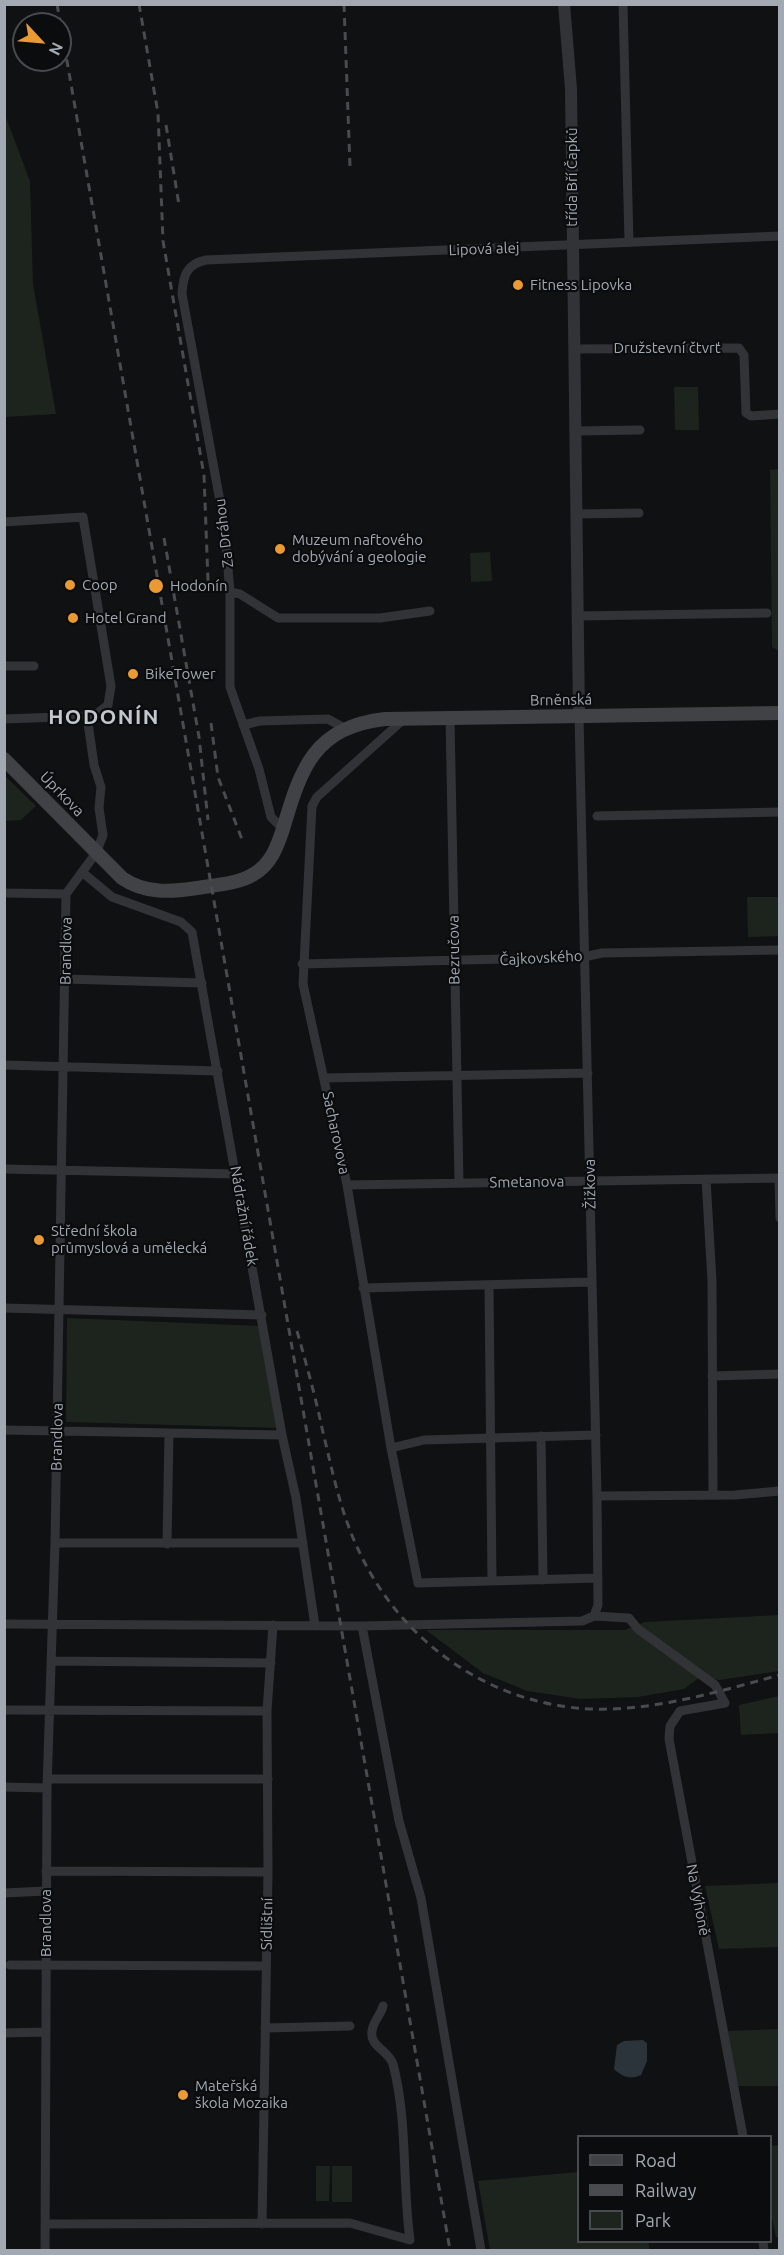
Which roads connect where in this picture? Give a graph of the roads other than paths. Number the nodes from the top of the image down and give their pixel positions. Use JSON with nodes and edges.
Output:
{"nodes":[{"id":1,"x":564,"y":4,"type":"edge"},
{"id":2,"x":623,"y":4,"type":"edge"},
{"id":3,"x":780,"y":236,"type":"edge"},
{"id":4,"x":629,"y":242,"type":"junction"},
{"id":5,"x":572,"y":245,"type":"junction"},
{"id":6,"x":190,"y":266,"type":"joint"},
{"id":7,"x":575,"y":349,"type":"junction"},
{"id":8,"x":780,"y":414,"type":"edge"},
{"id":9,"x":640,"y":430,"type":"dead end"},
{"id":10,"x":575,"y":431,"type":"junction"},
{"id":11,"x":639,"y":513,"type":"dead end"},
{"id":12,"x":577,"y":514,"type":"junction"},
{"id":13,"x":4,"y":522,"type":"edge"},
{"id":14,"x":230,"y":592,"type":"junction"},
{"id":15,"x":430,"y":611,"type":"dead end"},
{"id":16,"x":767,"y":613,"type":"dead end"},
{"id":17,"x":577,"y":616,"type":"junction"},
{"id":18,"x":4,"y":666,"type":"edge"},
{"id":19,"x":34,"y":666,"type":"dead end"},
{"id":20,"x":780,"y":713,"type":"edge"},
{"id":21,"x":87,"y":716,"type":"junction"},
{"id":22,"x":579,"y":716,"type":"junction"},
{"id":23,"x":450,"y":718,"type":"junction"},
{"id":24,"x":4,"y":719,"type":"edge"},
{"id":25,"x":404,"y":719,"type":"junction"},
{"id":26,"x":243,"y":725,"type":"junction"},
{"id":27,"x":344,"y":728,"type":"junction"},
{"id":28,"x":4,"y":759,"type":"edge"},
{"id":29,"x":780,"y":812,"type":"edge"},
{"id":30,"x":597,"y":816,"type":"dead end"},
{"id":31,"x":283,"y":829,"type":"junction"},
{"id":32,"x":96,"y":853,"type":"junction"},
{"id":33,"x":82,"y":872,"type":"junction"},
{"id":34,"x":4,"y":893,"type":"edge"},
{"id":35,"x":66,"y":894,"type":"junction"},
{"id":36,"x":780,"y":950,"type":"edge"},
{"id":37,"x":584,"y":957,"type":"junction"},
{"id":38,"x":454,"y":961,"type":"junction"},
{"id":39,"x":302,"y":964,"type":"junction"},
{"id":40,"x":65,"y":979,"type":"junction"},
{"id":41,"x":202,"y":983,"type":"junction"},
{"id":42,"x":4,"y":1065,"type":"edge"},
{"id":43,"x":64,"y":1067,"type":"junction"},
{"id":44,"x":218,"y":1071,"type":"junction"},
{"id":45,"x":588,"y":1073,"type":"junction"},
{"id":46,"x":457,"y":1076,"type":"junction"},
{"id":47,"x":325,"y":1078,"type":"junction"},
{"id":48,"x":4,"y":1169,"type":"edge"},
{"id":49,"x":62,"y":1169,"type":"junction"},
{"id":50,"x":237,"y":1174,"type":"junction"},
{"id":51,"x":779,"y":1178,"type":"edge"},
{"id":52,"x":706,"y":1179,"type":"junction"},
{"id":53,"x":590,"y":1181,"type":"junction"},
{"id":54,"x":459,"y":1183,"type":"junction"},
{"id":55,"x":348,"y":1185,"type":"junction"},
{"id":56,"x":780,"y":1218,"type":"edge"},
{"id":57,"x":592,"y":1281,"type":"junction"},
{"id":58,"x":489,"y":1284,"type":"junction"},
{"id":59,"x":363,"y":1288,"type":"junction"},
{"id":60,"x":4,"y":1308,"type":"edge"},
{"id":61,"x":59,"y":1310,"type":"junction"},
{"id":62,"x":262,"y":1315,"type":"junction"},
{"id":63,"x":780,"y":1374,"type":"edge"},
{"id":64,"x":712,"y":1376,"type":"junction"},
{"id":65,"x":4,"y":1430,"type":"edge"},
{"id":66,"x":57,"y":1431,"type":"junction"},
{"id":67,"x":169,"y":1433,"type":"junction"},
{"id":68,"x":282,"y":1434,"type":"junction"},
{"id":69,"x":596,"y":1435,"type":"junction"},
{"id":70,"x":541,"y":1436,"type":"junction"},
{"id":71,"x":489,"y":1437,"type":"junction"},
{"id":72,"x":391,"y":1448,"type":"junction"},
{"id":73,"x":780,"y":1491,"type":"edge"},
{"id":74,"x":713,"y":1495,"type":"junction"},
{"id":75,"x":597,"y":1496,"type":"junction"},
{"id":76,"x":55,"y":1543,"type":"junction"},
{"id":77,"x":303,"y":1543,"type":"junction"},
{"id":78,"x":167,"y":1544,"type":"junction"},
{"id":79,"x":598,"y":1578,"type":"junction"},
{"id":80,"x":543,"y":1580,"type":"junction"},
{"id":81,"x":492,"y":1581,"type":"junction"},
{"id":82,"x":594,"y":1616,"type":"junction"},
{"id":83,"x":4,"y":1624,"type":"edge"},
{"id":84,"x":52,"y":1624,"type":"junction"},
{"id":85,"x":273,"y":1625,"type":"junction"},
{"id":86,"x":315,"y":1626,"type":"junction"},
{"id":87,"x":362,"y":1626,"type":"junction"},
{"id":88,"x":51,"y":1661,"type":"junction"},
{"id":89,"x":271,"y":1663,"type":"junction"},
{"id":90,"x":4,"y":1710,"type":"edge"},
{"id":91,"x":50,"y":1711,"type":"junction"},
{"id":92,"x":267,"y":1711,"type":"junction"},
{"id":93,"x":268,"y":1779,"type":"junction"},
{"id":94,"x":48,"y":1783,"type":"junction"},
{"id":95,"x":4,"y":1787,"type":"edge"},
{"id":96,"x":46,"y":1871,"type":"junction"},
{"id":97,"x":268,"y":1872,"type":"junction"},
{"id":98,"x":46,"y":1892,"type":"junction"},
{"id":99,"x":4,"y":1893,"type":"edge"},
{"id":100,"x":10,"y":1965,"type":"dead end"},
{"id":101,"x":45,"y":1966,"type":"junction"},
{"id":102,"x":266,"y":1966,"type":"junction"},
{"id":103,"x":383,"y":2006,"type":"dead end"},
{"id":104,"x":350,"y":2026,"type":"dead end"},
{"id":105,"x":265,"y":2028,"type":"junction"},
{"id":106,"x":44,"y":2032,"type":"junction"},
{"id":107,"x":4,"y":2033,"type":"edge"},
{"id":108,"x":743,"y":2135,"type":"edge"},
{"id":109,"x":45,"y":2224,"type":"junction"},
{"id":110,"x":262,"y":2224,"type":"junction"},
{"id":111,"x":45,"y":2250,"type":"edge"},
{"id":112,"x":481,"y":2250,"type":"edge"}],
"edges":[{"from":1,"to":5,"type":"street","name":"třída Bří Čapků"},
{"from":2,"to":4,"type":"street"},
{"from":3,"to":4,"type":"street","name":"Lipová alej"},
{"from":4,"to":5,"type":"street","name":"Lipová alej"},
{"from":5,"to":6,"type":"street","name":"Lipová alej"},
{"from":5,"to":7,"type":"street","name":"třída Bří Čapků"},
{"from":6,"to":14,"type":"street","name":"Za Dráhou"},
{"from":7,"to":8,"type":"street","name":"Družstevní čtvrť"},
{"from":7,"to":10,"type":"street"},
{"from":9,"to":10,"type":"street"},
{"from":10,"to":12,"type":"street"},
{"from":11,"to":12,"type":"street"},
{"from":12,"to":17,"type":"street"},
{"from":13,"to":21,"type":"street"},
{"from":14,"to":15,"type":"street"},
{"from":14,"to":26,"type":"street","name":"Za Dráhou"},
{"from":16,"to":17,"type":"street"},
{"from":17,"to":22,"type":"street"},
{"from":18,"to":19,"type":"street"},
{"from":20,"to":22,"type":"main road","name":"Brněnská"},
{"from":21,"to":24,"type":"street"},
{"from":21,"to":32,"type":"street"},
{"from":22,"to":23,"type":"main road","name":"Brněnská"},
{"from":22,"to":37,"type":"street","name":"Žižkova"},
{"from":23,"to":25,"type":"main road","name":"Brněnská"},
{"from":23,"to":38,"type":"street","name":"Bezručova"},
{"from":25,"to":27,"type":"main road","name":"Brněnská"},
{"from":25,"to":39,"type":"street","name":"Sacharovova"},
{"from":26,"to":27,"type":"street"},
{"from":26,"to":31,"type":"street","name":"Za Dráhou"},
{"from":27,"to":31,"type":"main road","name":"Brněnská"},
{"from":28,"to":32,"type":"main road","name":"Úprkova"},
{"from":29,"to":30,"type":"street"},
{"from":31,"to":32,"type":"main road","name":"Brněnská"},
{"from":32,"to":33,"type":"street"},
{"from":33,"to":35,"type":"street"},
{"from":33,"to":41,"type":"street","name":"Nádražní řádek"},
{"from":34,"to":35,"type":"street"},
{"from":35,"to":40,"type":"street","name":"Brandlova"},
{"from":36,"to":37,"type":"street","name":"Čajkovského"},
{"from":37,"to":38,"type":"street","name":"Čajkovského"},
{"from":37,"to":45,"type":"street","name":"Žižkova"},
{"from":38,"to":39,"type":"street","name":"Čajkovského"},
{"from":38,"to":46,"type":"street","name":"Bezručova"},
{"from":39,"to":47,"type":"street","name":"Sacharovova"},
{"from":40,"to":41,"type":"street"},
{"from":40,"to":43,"type":"street","name":"Brandlova"},
{"from":41,"to":44,"type":"street","name":"Nádražní řádek"},
{"from":42,"to":43,"type":"street"},
{"from":43,"to":44,"type":"street"},
{"from":43,"to":49,"type":"street","name":"Brandlova"},
{"from":44,"to":50,"type":"street","name":"Nádražní řádek"},
{"from":45,"to":46,"type":"street"},
{"from":45,"to":53,"type":"street","name":"Žižkova"},
{"from":46,"to":47,"type":"street"},
{"from":46,"to":54,"type":"street","name":"Bezručova"},
{"from":47,"to":55,"type":"street","name":"Sacharovova"},
{"from":48,"to":49,"type":"street"},
{"from":49,"to":50,"type":"street"},
{"from":49,"to":61,"type":"street","name":"Brandlova"},
{"from":50,"to":62,"type":"street","name":"Nádražní řádek"},
{"from":51,"to":52,"type":"street","name":"Smetanova"},
{"from":51,"to":56,"type":"street"},
{"from":52,"to":53,"type":"street","name":"Smetanova"},
{"from":52,"to":64,"type":"street"},
{"from":53,"to":54,"type":"street","name":"Smetanova"},
{"from":53,"to":57,"type":"street","name":"Žižkova"},
{"from":54,"to":55,"type":"street","name":"Smetanova"},
{"from":55,"to":59,"type":"street","name":"Sacharovova"},
{"from":57,"to":58,"type":"street"},
{"from":57,"to":69,"type":"street","name":"Žižkova"},
{"from":58,"to":59,"type":"street"},
{"from":58,"to":71,"type":"street"},
{"from":59,"to":72,"type":"street","name":"Sacharovova"},
{"from":60,"to":61,"type":"street"},
{"from":61,"to":62,"type":"street"},
{"from":61,"to":66,"type":"street","name":"Brandlova"},
{"from":62,"to":68,"type":"street","name":"Nádražní řádek"},
{"from":63,"to":64,"type":"street"},
{"from":64,"to":74,"type":"street"},
{"from":65,"to":66,"type":"street"},
{"from":66,"to":67,"type":"street"},
{"from":66,"to":76,"type":"street","name":"Brandlova"},
{"from":67,"to":68,"type":"street"},
{"from":67,"to":78,"type":"street"},
{"from":68,"to":77,"type":"street","name":"Nádražní řádek"},
{"from":69,"to":70,"type":"street"},
{"from":69,"to":75,"type":"street","name":"Žižkova"},
{"from":70,"to":71,"type":"street"},
{"from":70,"to":80,"type":"street"},
{"from":71,"to":72,"type":"street"},
{"from":71,"to":81,"type":"street"},
{"from":72,"to":81,"type":"street","name":"Sacharovova"},
{"from":73,"to":74,"type":"street"},
{"from":74,"to":75,"type":"street"},
{"from":75,"to":79,"type":"street","name":"Žižkova"},
{"from":76,"to":78,"type":"street"},
{"from":76,"to":84,"type":"street","name":"Brandlova"},
{"from":77,"to":78,"type":"street"},
{"from":77,"to":86,"type":"street","name":"Nádražní řádek"},
{"from":79,"to":80,"type":"street"},
{"from":79,"to":82,"type":"street","name":"Žižkova"},
{"from":80,"to":81,"type":"street"},
{"from":82,"to":87,"type":"street"},
{"from":82,"to":108,"type":"street","name":"Na Výhoně"},
{"from":83,"to":84,"type":"street"},
{"from":84,"to":85,"type":"street"},
{"from":84,"to":88,"type":"street","name":"Brandlova"},
{"from":85,"to":86,"type":"street"},
{"from":85,"to":89,"type":"street","name":"Sídlištní"},
{"from":86,"to":87,"type":"street"},
{"from":87,"to":112,"type":"street"},
{"from":88,"to":89,"type":"street"},
{"from":88,"to":91,"type":"street","name":"Brandlova"},
{"from":89,"to":92,"type":"street","name":"Sídlištní"},
{"from":90,"to":91,"type":"street"},
{"from":91,"to":92,"type":"street"},
{"from":91,"to":94,"type":"street","name":"Brandlova"},
{"from":92,"to":93,"type":"street","name":"Sídlištní"},
{"from":93,"to":94,"type":"street"},
{"from":93,"to":97,"type":"street","name":"Sídlištní"},
{"from":94,"to":95,"type":"street"},
{"from":94,"to":96,"type":"street","name":"Brandlova"},
{"from":96,"to":97,"type":"street"},
{"from":96,"to":98,"type":"street","name":"Brandlova"},
{"from":97,"to":102,"type":"street","name":"Sídlištní"},
{"from":98,"to":99,"type":"street"},
{"from":98,"to":101,"type":"street","name":"Brandlova"},
{"from":100,"to":101,"type":"street"},
{"from":101,"to":102,"type":"street"},
{"from":101,"to":106,"type":"street","name":"Brandlova"},
{"from":102,"to":105,"type":"street","name":"Sídlištní"},
{"from":103,"to":110,"type":"street"},
{"from":104,"to":105,"type":"street"},
{"from":105,"to":110,"type":"street","name":"Sídlištní"},
{"from":106,"to":107,"type":"street"},
{"from":106,"to":109,"type":"street","name":"Brandlova"},
{"from":109,"to":110,"type":"street"},
{"from":109,"to":111,"type":"street","name":"Brandlova"}]}
